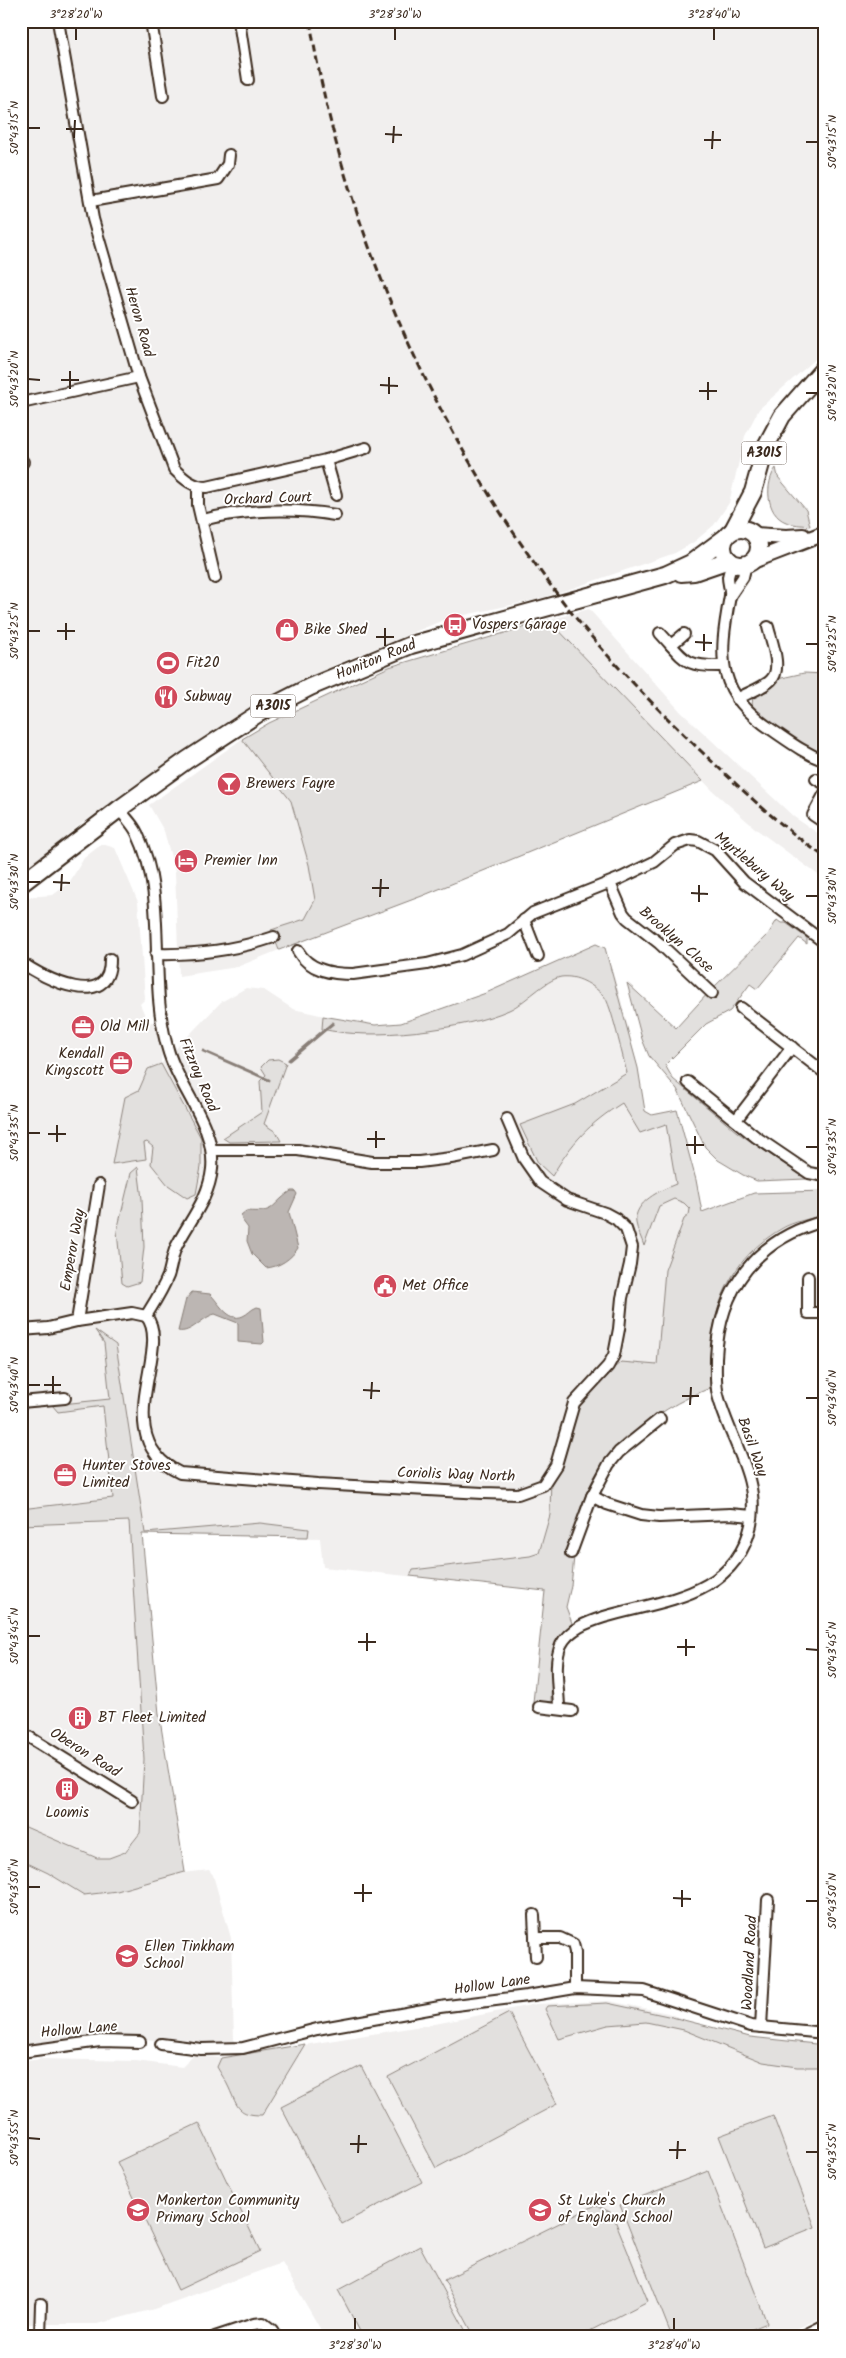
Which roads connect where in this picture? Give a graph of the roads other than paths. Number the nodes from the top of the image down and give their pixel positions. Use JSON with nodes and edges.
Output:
{"nodes":[{"id":1,"x":151,"y":21,"type":"edge"},
{"id":2,"x":239,"y":21,"type":"edge"},
{"id":3,"x":59,"y":22,"type":"edge"},
{"id":4,"x":248,"y":80,"type":"dead end"},
{"id":5,"x":163,"y":96,"type":"dead end"},
{"id":6,"x":229,"y":155,"type":"dead end"},
{"id":7,"x":90,"y":201,"type":"junction"},
{"id":8,"x":825,"y":367,"type":"edge"},
{"id":9,"x":139,"y":377,"type":"junction"},
{"id":10,"x":21,"y":403,"type":"edge"},
{"id":11,"x":366,"y":448,"type":"dead end"},
{"id":12,"x":326,"y":460,"type":"junction"},
{"id":13,"x":198,"y":487,"type":"junction"},
{"id":14,"x":753,"y":492,"type":"junction"},
{"id":15,"x":336,"y":495,"type":"dead end"},
{"id":16,"x":335,"y":515,"type":"dead end"},
{"id":17,"x":203,"y":520,"type":"junction"},
{"id":18,"x":825,"y":533,"type":"edge"},
{"id":19,"x":729,"y":534,"type":"junction"},
{"id":20,"x":754,"y":535,"type":"junction"},
{"id":21,"x":811,"y":537,"type":"junction"},
{"id":22,"x":739,"y":562,"type":"junction"},
{"id":23,"x":665,"y":575,"type":"junction"},
{"id":24,"x":215,"y":578,"type":"dead end"},
{"id":25,"x":730,"y":596,"type":"junction"},
{"id":26,"x":768,"y":627,"type":"dead end"},
{"id":27,"x":660,"y":633,"type":"dead end"},
{"id":28,"x":684,"y":634,"type":"dead end"},
{"id":29,"x":671,"y":646,"type":"junction"},
{"id":30,"x":724,"y":666,"type":"junction"},
{"id":31,"x":737,"y":699,"type":"junction"},
{"id":32,"x":825,"y":760,"type":"edge"},
{"id":33,"x":825,"y":793,"type":"edge"},
{"id":34,"x":119,"y":809,"type":"junction"},
{"id":35,"x":825,"y":824,"type":"edge"},
{"id":36,"x":610,"y":883,"type":"junction"},
{"id":37,"x":21,"y":884,"type":"edge"},
{"id":38,"x":524,"y":920,"type":"junction"},
{"id":39,"x":274,"y":937,"type":"dead end"},
{"id":40,"x":825,"y":943,"type":"edge"},
{"id":41,"x":298,"y":951,"type":"dead end"},
{"id":42,"x":156,"y":954,"type":"junction"},
{"id":43,"x":538,"y":956,"type":"dead end"},
{"id":44,"x":110,"y":959,"type":"dead end"},
{"id":45,"x":21,"y":962,"type":"edge"},
{"id":46,"x":712,"y":993,"type":"dead end"},
{"id":47,"x":741,"y":1008,"type":"dead end"},
{"id":48,"x":792,"y":1047,"type":"junction"},
{"id":49,"x":825,"y":1073,"type":"edge"},
{"id":50,"x":688,"y":1082,"type":"dead end"},
{"id":51,"x":507,"y":1119,"type":"dead end"},
{"id":52,"x":736,"y":1120,"type":"junction"},
{"id":53,"x":212,"y":1150,"type":"junction"},
{"id":54,"x":493,"y":1150,"type":"dead end"},
{"id":55,"x":825,"y":1176,"type":"edge"},
{"id":56,"x":99,"y":1185,"type":"dead end"},
{"id":57,"x":825,"y":1221,"type":"edge"},
{"id":58,"x":808,"y":1277,"type":"dead end"},
{"id":59,"x":825,"y":1313,"type":"edge"},
{"id":60,"x":146,"y":1316,"type":"junction"},
{"id":61,"x":77,"y":1321,"type":"junction"},
{"id":62,"x":21,"y":1330,"type":"edge"},
{"id":63,"x":65,"y":1398,"type":"dead end"},
{"id":64,"x":21,"y":1402,"type":"edge"},
{"id":65,"x":660,"y":1419,"type":"dead end"},
{"id":66,"x":592,"y":1496,"type":"junction"},
{"id":67,"x":752,"y":1516,"type":"junction"},
{"id":68,"x":572,"y":1553,"type":"dead end"},
{"id":69,"x":539,"y":1707,"type":"dead end"},
{"id":70,"x":560,"y":1709,"type":"junction"},
{"id":71,"x":572,"y":1710,"type":"dead end"},
{"id":72,"x":21,"y":1732,"type":"edge"},
{"id":73,"x":132,"y":1801,"type":"dead end"},
{"id":74,"x":768,"y":1900,"type":"dead end"},
{"id":75,"x":534,"y":1914,"type":"dead end"},
{"id":76,"x":535,"y":1938,"type":"junction"},
{"id":77,"x":536,"y":1957,"type":"dead end"},
{"id":78,"x":576,"y":1988,"type":"junction"},
{"id":79,"x":761,"y":2027,"type":"junction"},
{"id":80,"x":825,"y":2033,"type":"edge"},
{"id":81,"x":140,"y":2042,"type":"dead end"},
{"id":82,"x":161,"y":2044,"type":"dead end"},
{"id":83,"x":21,"y":2052,"type":"edge"},
{"id":84,"x":41,"y":2304,"type":"dead end"},
{"id":85,"x":825,"y":2325,"type":"edge"},
{"id":86,"x":40,"y":2337,"type":"edge"},
{"id":87,"x":215,"y":2337,"type":"edge"},
{"id":88,"x":276,"y":2337,"type":"edge"},
{"id":89,"x":801,"y":2337,"type":"edge"}],
"edges":[{"from":1,"to":5,"type":"street"},
{"from":2,"to":4,"type":"street"},
{"from":3,"to":7,"type":"street","name":"Heron Road"},
{"from":6,"to":7,"type":"street"},
{"from":7,"to":9,"type":"street","name":"Heron Road"},
{"from":8,"to":14,"type":"main road","number":"A3015"},
{"from":9,"to":10,"type":"street"},
{"from":9,"to":13,"type":"street","name":"Heron Road"},
{"from":11,"to":12,"type":"street"},
{"from":12,"to":13,"type":"street"},
{"from":12,"to":15,"type":"street"},
{"from":13,"to":17,"type":"street"},
{"from":14,"to":19,"type":"main road","number":"A3015"},
{"from":14,"to":20,"type":"main road","number":"A3015"},
{"from":16,"to":17,"type":"street","name":"Orchard Court"},
{"from":17,"to":24,"type":"street"},
{"from":18,"to":21,"type":"main road","name":"Honiton Road"},
{"from":19,"to":20,"type":"main road"},
{"from":19,"to":22,"type":"main road"},
{"from":19,"to":23,"type":"main road","name":"Honiton Road","number":"A3015"},
{"from":20,"to":21,"type":"main road","name":"Honiton Road"},
{"from":20,"to":22,"type":"main road"},
{"from":21,"to":22,"type":"main road","name":"Honiton Road"},
{"from":22,"to":23,"type":"main road","name":"Honiton Road","number":"A3015"},
{"from":22,"to":25,"type":"street"},
{"from":22,"to":25,"type":"street"},
{"from":23,"to":34,"type":"main road","name":"Honiton Road","number":"A3015"},
{"from":25,"to":30,"type":"street"},
{"from":26,"to":31,"type":"street"},
{"from":27,"to":29,"type":"street"},
{"from":28,"to":29,"type":"street"},
{"from":29,"to":30,"type":"street"},
{"from":30,"to":31,"type":"street"},
{"from":31,"to":32,"type":"street"},
{"from":33,"to":35,"type":"street"},
{"from":34,"to":37,"type":"main road","name":"Honiton Road"},
{"from":34,"to":42,"type":"street","name":"Fitzroy Road"},
{"from":36,"to":38,"type":"street","name":"Myrtlebury Way"},
{"from":36,"to":40,"type":"street","name":"Myrtlebury Way"},
{"from":36,"to":46,"type":"street","name":"Brooklyn Close"},
{"from":38,"to":41,"type":"street","name":"Myrtlebury Way"},
{"from":38,"to":43,"type":"street"},
{"from":39,"to":42,"type":"street"},
{"from":42,"to":53,"type":"street","name":"Fitzroy Road"},
{"from":44,"to":45,"type":"street"},
{"from":47,"to":48,"type":"street"},
{"from":48,"to":49,"type":"street"},
{"from":48,"to":52,"type":"street"},
{"from":50,"to":52,"type":"street"},
{"from":51,"to":60,"type":"street","name":"Coriolis Way North"},
{"from":52,"to":55,"type":"street"},
{"from":53,"to":54,"type":"street"},
{"from":53,"to":60,"type":"street","name":"Fitzroy Road"},
{"from":56,"to":61,"type":"street","name":"Emperor Way"},
{"from":57,"to":67,"type":"street","name":"Basil Way"},
{"from":58,"to":59,"type":"street"},
{"from":60,"to":61,"type":"street"},
{"from":61,"to":62,"type":"street"},
{"from":63,"to":64,"type":"street"},
{"from":65,"to":66,"type":"street"},
{"from":66,"to":67,"type":"street"},
{"from":66,"to":68,"type":"street"},
{"from":67,"to":70,"type":"street","name":"Basil Way"},
{"from":69,"to":70,"type":"street"},
{"from":70,"to":71,"type":"street"},
{"from":72,"to":73,"type":"street","name":"Oberon Road"},
{"from":74,"to":79,"type":"street","name":"Woodland Road"},
{"from":75,"to":76,"type":"street"},
{"from":76,"to":77,"type":"street"},
{"from":76,"to":78,"type":"street"},
{"from":78,"to":79,"type":"street","name":"Hollow Lane"},
{"from":78,"to":82,"type":"street","name":"Hollow Lane"},
{"from":79,"to":80,"type":"street","name":"Hollow Lane"},
{"from":81,"to":83,"type":"street","name":"Hollow Lane"},
{"from":84,"to":86,"type":"street"},
{"from":85,"to":89,"type":"street"},
{"from":87,"to":88,"type":"street"}]}
